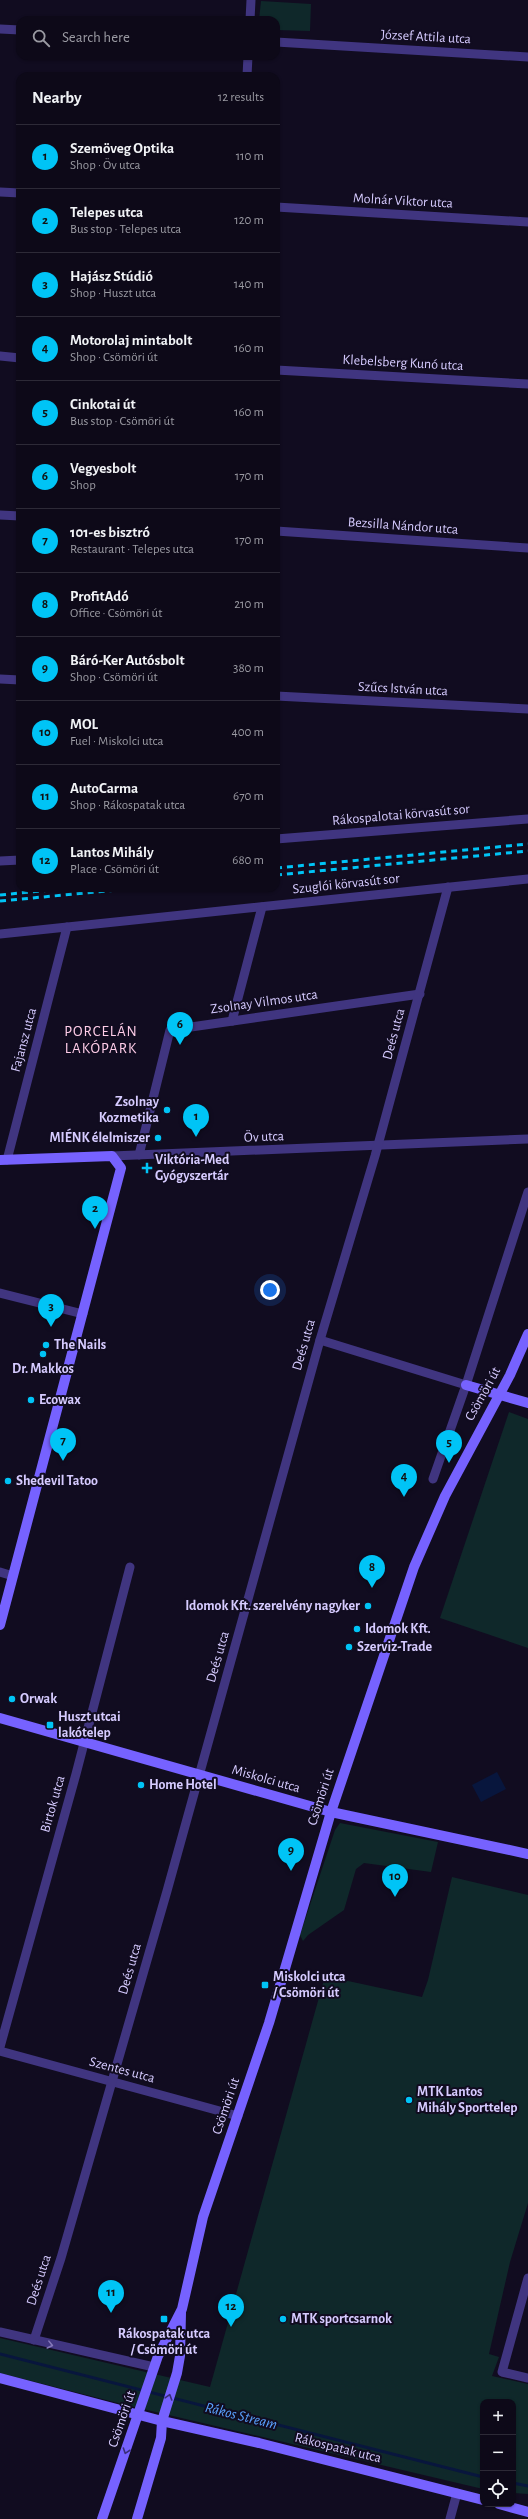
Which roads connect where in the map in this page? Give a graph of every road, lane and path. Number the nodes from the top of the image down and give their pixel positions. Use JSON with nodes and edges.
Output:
{"nodes":[{"id":1,"x":251,"y":0,"type":"edge"},
{"id":2,"x":250,"y":16,"type":"edge"},
{"id":3,"x":0,"y":29,"type":"edge"},
{"id":4,"x":16,"y":30,"type":"edge"},
{"id":5,"x":280,"y":42,"type":"edge"},
{"id":6,"x":528,"y":56,"type":"edge"},
{"id":7,"x":248,"y":60,"type":"edge"},
{"id":8,"x":247,"y":72,"type":"edge"},
{"id":9,"x":0,"y":192,"type":"edge"},
{"id":10,"x":16,"y":193,"type":"edge"},
{"id":11,"x":280,"y":207,"type":"edge"},
{"id":12,"x":528,"y":222,"type":"edge"},
{"id":13,"x":0,"y":356,"type":"edge"},
{"id":14,"x":16,"y":358,"type":"edge"},
{"id":15,"x":280,"y":370,"type":"edge"},
{"id":16,"x":528,"y":384,"type":"edge"},
{"id":17,"x":0,"y":515,"type":"edge"},
{"id":18,"x":16,"y":516,"type":"edge"},
{"id":19,"x":280,"y":531,"type":"edge"},
{"id":20,"x":528,"y":548,"type":"edge"},
{"id":21,"x":0,"y":679,"type":"edge"},
{"id":22,"x":16,"y":680,"type":"edge"},
{"id":23,"x":280,"y":696,"type":"edge"},
{"id":24,"x":528,"y":709,"type":"edge"},
{"id":25,"x":528,"y":819,"type":"edge"},
{"id":26,"x":280,"y":839,"type":"edge"},
{"id":27,"x":16,"y":860,"type":"edge"},
{"id":28,"x":0,"y":861,"type":"edge"},
{"id":29,"x":528,"y":879,"type":"edge"},
{"id":30,"x":448,"y":887,"type":"junction"},
{"id":31,"x":262,"y":907,"type":"junction"},
{"id":32,"x":67,"y":927,"type":"junction"},
{"id":33,"x":0,"y":934,"type":"edge"},
{"id":34,"x":420,"y":994,"type":"junction"},
{"id":35,"x":232,"y":1021,"type":"junction"},
{"id":36,"x":528,"y":1139,"type":"edge"},
{"id":37,"x":378,"y":1146,"type":"junction"},
{"id":38,"x":112,"y":1156,"type":"junction"},
{"id":39,"x":139,"y":1156,"type":"junction"},
{"id":40,"x":3,"y":1160,"type":"edge"},
{"id":41,"x":528,"y":1192,"type":"edge"},
{"id":42,"x":0,"y":1293,"type":"edge"},
{"id":43,"x":83,"y":1314,"type":"junction"},
{"id":44,"x":528,"y":1334,"type":"edge"},
{"id":45,"x":320,"y":1340,"type":"junction"},
{"id":46,"x":466,"y":1385,"type":"junction"},
{"id":47,"x":498,"y":1395,"type":"junction"},
{"id":48,"x":528,"y":1403,"type":"edge"},
{"id":49,"x":433,"y":1479,"type":"dead end"},
{"id":50,"x":130,"y":1567,"type":"dead end"},
{"id":51,"x":0,"y":1572,"type":"edge"},
{"id":52,"x":13,"y":1576,"type":"junction"},
{"id":53,"x":0,"y":1625,"type":"edge"},
{"id":54,"x":0,"y":1718,"type":"edge"},
{"id":55,"x":83,"y":1742,"type":"junction"},
{"id":56,"x":199,"y":1774,"type":"junction"},
{"id":57,"x":331,"y":1812,"type":"junction"},
{"id":58,"x":528,"y":1854,"type":"edge"},
{"id":59,"x":0,"y":2047,"type":"edge"},
{"id":60,"x":0,"y":2051,"type":"edge"},
{"id":61,"x":111,"y":2082,"type":"junction"},
{"id":62,"x":238,"y":2116,"type":"junction"},
{"id":63,"x":528,"y":2278,"type":"edge"},
{"id":64,"x":182,"y":2309,"type":"junction"},
{"id":65,"x":0,"y":2332,"type":"edge"},
{"id":66,"x":34,"y":2340,"type":"junction"},
{"id":67,"x":154,"y":2367,"type":"junction"},
{"id":68,"x":0,"y":2378,"type":"edge"},
{"id":69,"x":528,"y":2378,"type":"edge"},
{"id":70,"x":140,"y":2410,"type":"junction"},
{"id":71,"x":162,"y":2421,"type":"junction"},
{"id":72,"x":457,"y":2493,"type":"junction"},
{"id":73,"x":480,"y":2499,"type":"edge"},
{"id":74,"x":510,"y":2507,"type":"edge"},
{"id":75,"x":528,"y":2512,"type":"edge"},
{"id":76,"x":102,"y":2519,"type":"edge"},
{"id":77,"x":136,"y":2519,"type":"edge"},
{"id":78,"x":450,"y":2519,"type":"edge"}],
"edges":[{"from":1,"to":2,"type":"street"},
{"from":3,"to":4,"type":"street"},
{"from":5,"to":6,"type":"street","name":"József Attila utca"},
{"from":7,"to":8,"type":"street"},
{"from":9,"to":10,"type":"street"},
{"from":11,"to":12,"type":"street","name":"Molnár Viktor utca"},
{"from":13,"to":14,"type":"street"},
{"from":15,"to":16,"type":"street","name":"Klebelsberg Kunó utca"},
{"from":17,"to":18,"type":"street"},
{"from":19,"to":20,"type":"street","name":"Bezsilla Nándor utca"},
{"from":21,"to":22,"type":"street"},
{"from":23,"to":24,"type":"street","name":"Szűcs István utca"},
{"from":25,"to":26,"type":"street","name":"Rákospalotai körvasút sor"},
{"from":27,"to":28,"type":"street"},
{"from":29,"to":30,"type":"street","name":"Szuglói körvasút sor"},
{"from":30,"to":31,"type":"street","name":"Szuglói körvasút sor"},
{"from":30,"to":34,"type":"street","name":"Deés utca"},
{"from":31,"to":32,"type":"street","name":"Szuglói körvasút sor"},
{"from":31,"to":35,"type":"street"},
{"from":32,"to":33,"type":"street","name":"Szuglói körvasút sor"},
{"from":32,"to":40,"type":"street","name":"Fajansz utca"},
{"from":34,"to":35,"type":"street","name":"Zsolnay Vilmos utca"},
{"from":34,"to":37,"type":"street","name":"Deés utca"},
{"from":35,"to":39,"type":"street","name":"Zsolnay Vilmos utca"},
{"from":36,"to":37,"type":"street","name":"Öv utca"},
{"from":37,"to":39,"type":"street","name":"Öv utca"},
{"from":37,"to":45,"type":"street","name":"Deés utca"},
{"from":38,"to":39,"type":"street","name":"Öv utca"},
{"from":38,"to":40,"type":"street","name":"Öv utca"},
{"from":38,"to":43,"type":"street"},
{"from":41,"to":46,"type":"street","name":"Csömöri út"},
{"from":42,"to":43,"type":"street"},
{"from":43,"to":52,"type":"street"},
{"from":44,"to":47,"type":"street","name":"Csömöri út"},
{"from":45,"to":46,"type":"street"},
{"from":45,"to":56,"type":"street","name":"Deés utca"},
{"from":46,"to":47,"type":"street"},
{"from":46,"to":49,"type":"street","name":"Csömöri út"},
{"from":47,"to":48,"type":"street"},
{"from":47,"to":57,"type":"street","name":"Csömöri út"},
{"from":50,"to":55,"type":"street","name":"Birtok utca"},
{"from":51,"to":52,"type":"street"},
{"from":52,"to":53,"type":"street"},
{"from":54,"to":55,"type":"street","name":"Miskolci utca"},
{"from":55,"to":56,"type":"street","name":"Miskolci utca"},
{"from":55,"to":59,"type":"street","name":"Birtok utca"},
{"from":56,"to":57,"type":"street","name":"Miskolci utca"},
{"from":56,"to":61,"type":"street","name":"Deés utca"},
{"from":57,"to":58,"type":"street","name":"Miskolci utca"},
{"from":57,"to":62,"type":"street","name":"Csömöri út"},
{"from":60,"to":61,"type":"street","name":"Szentes utca"},
{"from":61,"to":62,"type":"street","name":"Szentes utca"},
{"from":61,"to":66,"type":"street","name":"Deés utca"},
{"from":62,"to":64,"type":"street","name":"Csömöri út"},
{"from":63,"to":69,"type":"street"},
{"from":64,"to":67,"type":"street","name":"Csömöri út"},
{"from":71,"to":64,"type":"street","name":"Csömöri út","one_way":true},
{"from":65,"to":66,"type":"street"},
{"from":66,"to":67,"type":"street","one_way":true},
{"from":67,"to":70,"type":"street","name":"Csömöri út"},
{"from":68,"to":70,"type":"street","name":"Rákospatak utca"},
{"from":70,"to":71,"type":"street","name":"Rákospatak utca"},
{"from":70,"to":76,"type":"street","name":"Csömöri út","one_way":true},
{"from":71,"to":72,"type":"street","name":"Rákospatak utca"},
{"from":71,"to":77,"type":"street","name":"Csömöri út"},
{"from":72,"to":73,"type":"street","name":"Rákospatak utca"},
{"from":72,"to":78,"type":"street"},
{"from":74,"to":75,"type":"street"}]}
